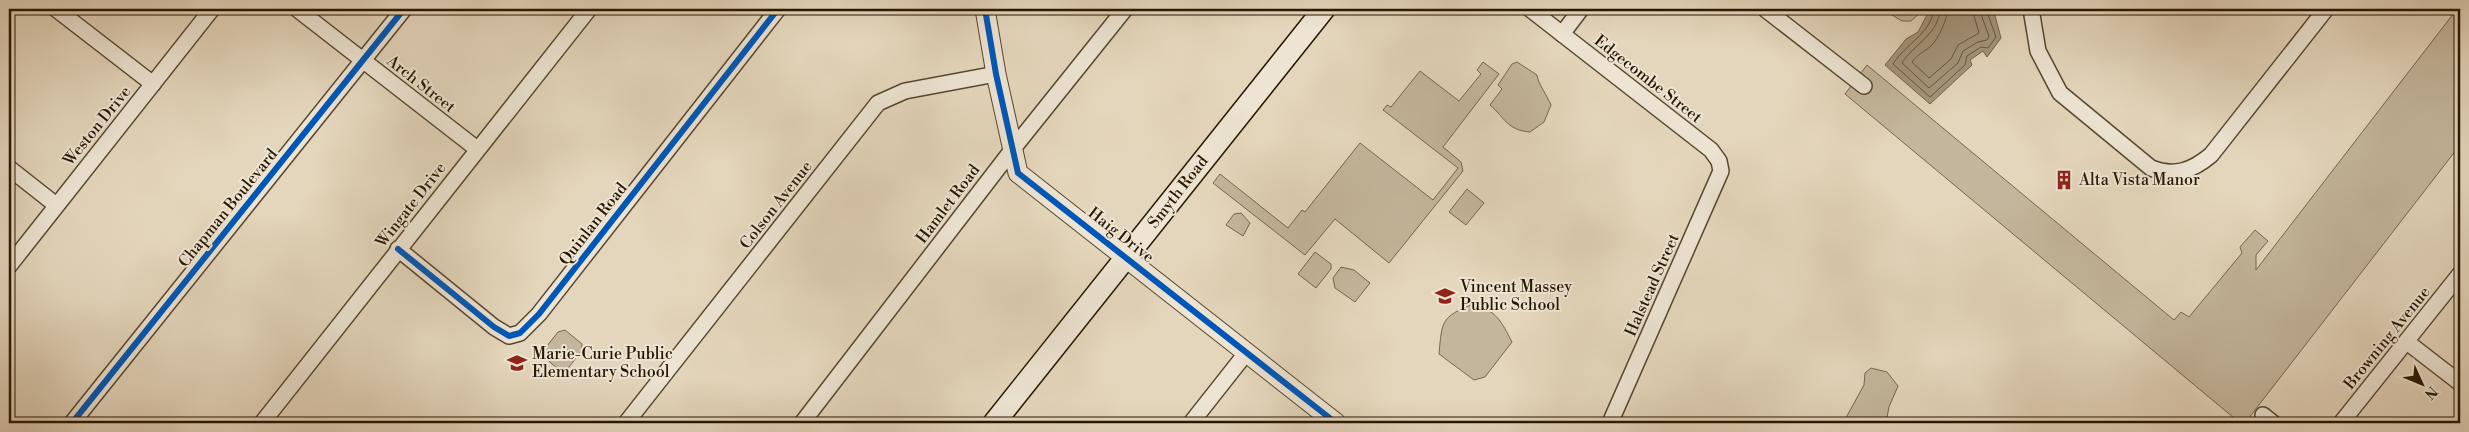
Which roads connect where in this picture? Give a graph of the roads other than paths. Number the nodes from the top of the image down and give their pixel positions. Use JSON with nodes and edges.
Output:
{"nodes":[{"id":1,"x":56,"y":9,"type":"edge"},
{"id":2,"x":212,"y":9,"type":"edge"},
{"id":3,"x":297,"y":9,"type":"edge"},
{"id":4,"x":404,"y":9,"type":"edge"},
{"id":5,"x":589,"y":9,"type":"edge"},
{"id":6,"x":778,"y":9,"type":"edge"},
{"id":7,"x":985,"y":9,"type":"edge"},
{"id":8,"x":1125,"y":9,"type":"edge"},
{"id":9,"x":1324,"y":9,"type":"edge"},
{"id":10,"x":1530,"y":9,"type":"edge"},
{"id":11,"x":1581,"y":9,"type":"edge"},
{"id":12,"x":1765,"y":9,"type":"edge"},
{"id":13,"x":2031,"y":9,"type":"edge"},
{"id":14,"x":2326,"y":9,"type":"edge"},
{"id":15,"x":1562,"y":34,"type":"junction"},
{"id":16,"x":362,"y":62,"type":"junction"},
{"id":17,"x":996,"y":74,"type":"junction"},
{"id":18,"x":153,"y":84,"type":"junction"},
{"id":19,"x":1864,"y":86,"type":"dead end"},
{"id":20,"x":477,"y":149,"type":"junction"},
{"id":21,"x":1012,"y":150,"type":"junction"},
{"id":22,"x":1718,"y":160,"type":"joint"},
{"id":23,"x":9,"y":168,"type":"edge"},
{"id":24,"x":56,"y":205,"type":"junction"},
{"id":25,"x":398,"y":249,"type":"junction"},
{"id":26,"x":1126,"y":257,"type":"junction"},
{"id":27,"x":9,"y":266,"type":"edge"},
{"id":28,"x":2460,"y":274,"type":"edge"},
{"id":29,"x":2407,"y":342,"type":"junction"},
{"id":30,"x":1247,"y":352,"type":"junction"},
{"id":31,"x":2460,"y":383,"type":"edge"},
{"id":32,"x":72,"y":423,"type":"edge"},
{"id":33,"x":262,"y":423,"type":"edge"},
{"id":34,"x":626,"y":423,"type":"edge"},
{"id":35,"x":802,"y":423,"type":"edge"},
{"id":36,"x":994,"y":423,"type":"edge"},
{"id":37,"x":1191,"y":423,"type":"edge"},
{"id":38,"x":1336,"y":423,"type":"edge"},
{"id":39,"x":1610,"y":423,"type":"edge"},
{"id":40,"x":2341,"y":423,"type":"edge"}],
"edges":[{"from":1,"to":18,"type":"street"},
{"from":2,"to":18,"type":"street","name":"Weston Drive"},
{"from":3,"to":16,"type":"street","name":"Arch Street"},
{"from":4,"to":16,"type":"street","name":"Chapman Boulevard"},
{"from":5,"to":20,"type":"street","name":"Wingate Drive"},
{"from":6,"to":25,"type":"street","name":"Quinlan Road"},
{"from":7,"to":17,"type":"street","name":"Haig Drive"},
{"from":8,"to":21,"type":"street","name":"Hamlet Road"},
{"from":9,"to":26,"type":"main road","name":"Smyth Road"},
{"from":10,"to":15,"type":"street","name":"Edgecombe Street"},
{"from":11,"to":15,"type":"street"},
{"from":12,"to":19,"type":"street"},
{"from":13,"to":14,"type":"street"},
{"from":15,"to":22,"type":"street","name":"Edgecombe Street"},
{"from":16,"to":20,"type":"street","name":"Arch Street"},
{"from":16,"to":32,"type":"street","name":"Chapman Boulevard"},
{"from":17,"to":21,"type":"street","name":"Haig Drive"},
{"from":17,"to":34,"type":"street","name":"Colson Avenue"},
{"from":18,"to":24,"type":"street","name":"Weston Drive"},
{"from":20,"to":25,"type":"street","name":"Wingate Drive"},
{"from":21,"to":26,"type":"street","name":"Haig Drive"},
{"from":21,"to":35,"type":"street","name":"Hamlet Road"},
{"from":22,"to":39,"type":"street","name":"Halstead Street"},
{"from":23,"to":24,"type":"street"},
{"from":24,"to":27,"type":"street","name":"Weston Drive"},
{"from":25,"to":33,"type":"street","name":"Wingate Drive"},
{"from":26,"to":30,"type":"street","name":"Haig Drive"},
{"from":26,"to":36,"type":"main road","name":"Smyth Road"},
{"from":28,"to":29,"type":"street","name":"Browning Avenue"},
{"from":29,"to":31,"type":"street"},
{"from":29,"to":40,"type":"street","name":"Browning Avenue"},
{"from":30,"to":37,"type":"street"},
{"from":30,"to":38,"type":"street","name":"Haig Drive"}]}
